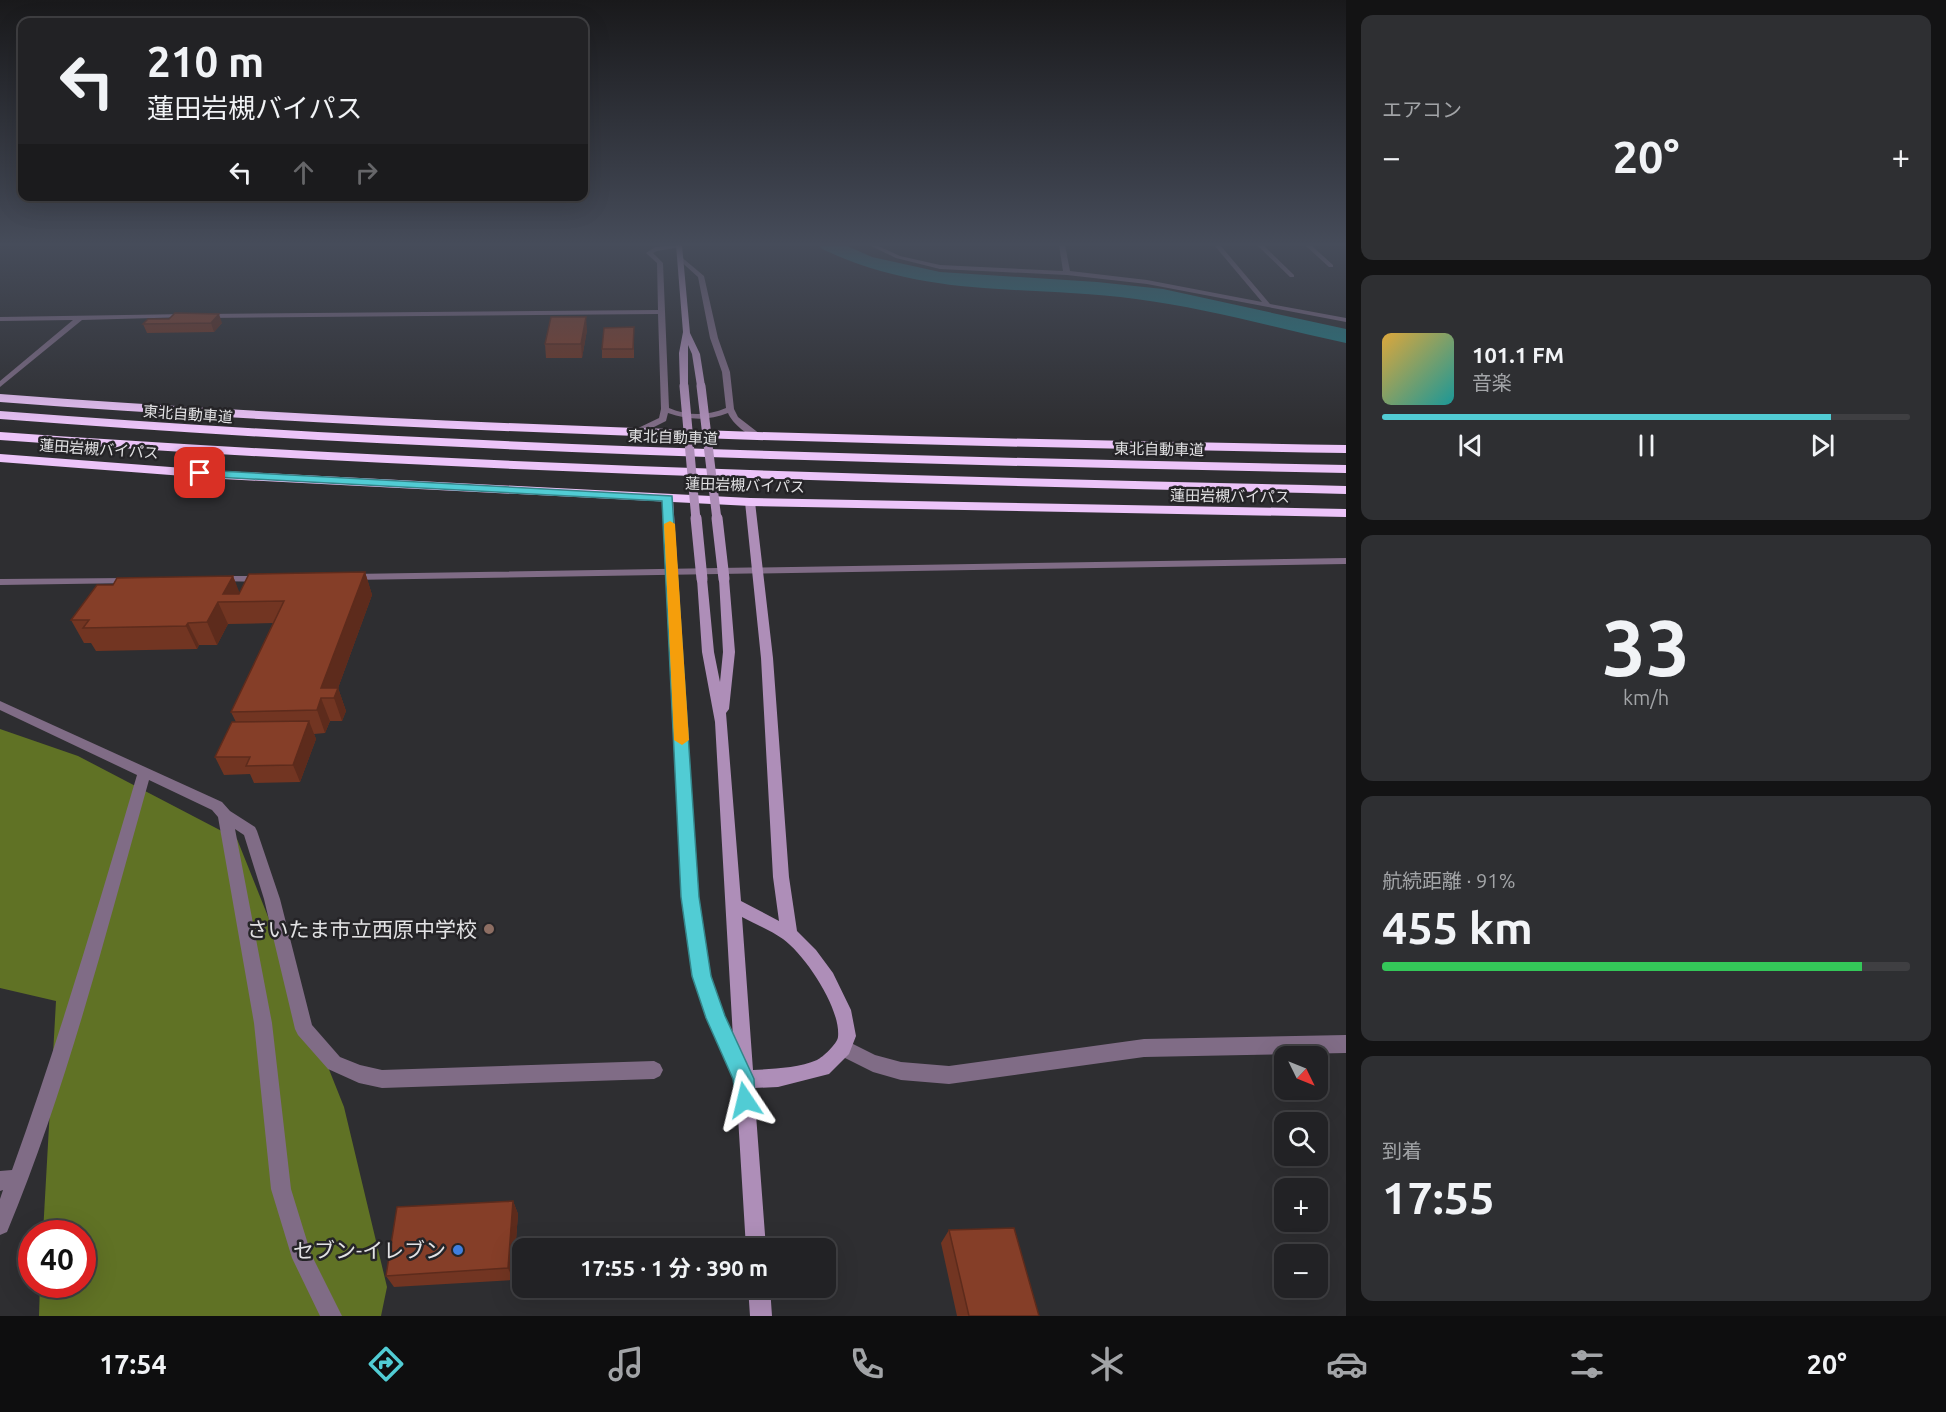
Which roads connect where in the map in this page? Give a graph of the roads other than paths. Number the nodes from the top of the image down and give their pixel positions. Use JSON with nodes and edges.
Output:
{"nodes":[{"id":1,"x":663,"y":306,"type":"edge"},
{"id":2,"x":686,"y":306,"type":"edge"},
{"id":3,"x":707,"y":306,"type":"edge"},
{"id":4,"x":1275,"y":306,"type":"edge"},
{"id":5,"x":663,"y":312,"type":"junction"},
{"id":6,"x":80,"y":318,"type":"junction"},
{"id":7,"x":0,"y":319,"type":"edge"},
{"id":8,"x":1346,"y":320,"type":"edge"},
{"id":9,"x":687,"y":332,"type":"junction"},
{"id":10,"x":0,"y":385,"type":"edge"},
{"id":11,"x":0,"y":398,"type":"edge"},
{"id":12,"x":664,"y":409,"type":"junction"},
{"id":13,"x":730,"y":409,"type":"junction"},
{"id":14,"x":0,"y":416,"type":"edge"},
{"id":15,"x":635,"y":433,"type":"junction"},
{"id":16,"x":0,"y":436,"type":"edge"},
{"id":17,"x":757,"y":436,"type":"junction"},
{"id":18,"x":1346,"y":449,"type":"edge"},
{"id":19,"x":0,"y":458,"type":"edge"},
{"id":20,"x":1346,"y":469,"type":"edge"},
{"id":21,"x":1346,"y":490,"type":"edge"},
{"id":22,"x":668,"y":498,"type":"junction"},
{"id":23,"x":750,"y":502,"type":"junction"},
{"id":24,"x":1346,"y":513,"type":"edge"},
{"id":25,"x":1346,"y":561,"type":"edge"},
{"id":26,"x":758,"y":571,"type":"junction"},
{"id":27,"x":674,"y":572,"type":"junction"},
{"id":28,"x":342,"y":578,"type":"edge"},
{"id":29,"x":212,"y":579,"type":"edge"},
{"id":30,"x":271,"y":579,"type":"edge"},
{"id":31,"x":141,"y":580,"type":"edge"},
{"id":32,"x":0,"y":582,"type":"edge"},
{"id":33,"x":0,"y":705,"type":"edge"},
{"id":34,"x":721,"y":722,"type":"junction"},
{"id":35,"x":144,"y":774,"type":"junction"},
{"id":36,"x":225,"y":815,"type":"junction"},
{"id":37,"x":732,"y":904,"type":"junction"},
{"id":38,"x":789,"y":934,"type":"junction"},
{"id":39,"x":1346,"y":1044,"type":"edge"},
{"id":40,"x":843,"y":1048,"type":"junction"},
{"id":41,"x":654,"y":1070,"type":"dead end"},
{"id":42,"x":743,"y":1079,"type":"junction"},
{"id":43,"x":9,"y":1180,"type":"edge"},
{"id":44,"x":0,"y":1226,"type":"edge"},
{"id":45,"x":755,"y":1238,"type":"edge"},
{"id":46,"x":760,"y":1298,"type":"edge"},
{"id":47,"x":331,"y":1316,"type":"edge"},
{"id":48,"x":761,"y":1316,"type":"edge"}],
"edges":[{"from":1,"to":5,"type":"street"},
{"from":2,"to":9,"type":"street"},
{"from":3,"to":13,"type":"street"},
{"from":4,"to":8,"type":"street"},
{"from":5,"to":6,"type":"street"},
{"from":5,"to":12,"type":"street"},
{"from":6,"to":7,"type":"street"},
{"from":6,"to":10,"type":"street"},
{"from":9,"to":34,"type":"street","bridge":true},
{"from":9,"to":34,"type":"street","bridge":true},
{"from":11,"to":15,"type":"highway"},
{"from":12,"to":13,"type":"street"},
{"from":12,"to":15,"type":"street"},
{"from":13,"to":17,"type":"street"},
{"from":14,"to":20,"type":"highway","name":"東北自動車道"},
{"from":15,"to":17,"type":"highway"},
{"from":16,"to":21,"type":"highway"},
{"from":17,"to":18,"type":"highway"},
{"from":19,"to":22,"type":"highway","name":"蓮田岩槻バイパス"},
{"from":22,"to":23,"type":"highway","name":"蓮田岩槻バイパス"},
{"from":22,"to":27,"type":"street"},
{"from":23,"to":24,"type":"highway","name":"蓮田岩槻バイパス"},
{"from":23,"to":26,"type":"street"},
{"from":25,"to":26,"type":"street"},
{"from":26,"to":27,"type":"street"},
{"from":26,"to":38,"type":"street"},
{"from":27,"to":28,"type":"street"},
{"from":27,"to":42,"type":"street"},
{"from":29,"to":30,"type":"street"},
{"from":31,"to":32,"type":"street"},
{"from":33,"to":35,"type":"street"},
{"from":34,"to":37,"type":"street"},
{"from":35,"to":36,"type":"street"},
{"from":35,"to":43,"type":"street"},
{"from":36,"to":41,"type":"street"},
{"from":36,"to":47,"type":"street"},
{"from":37,"to":38,"type":"street"},
{"from":37,"to":42,"type":"street"},
{"from":38,"to":40,"type":"street"},
{"from":39,"to":40,"type":"street"},
{"from":40,"to":42,"type":"street"},
{"from":42,"to":45,"type":"street"},
{"from":43,"to":44,"type":"street"},
{"from":46,"to":48,"type":"street"}]}
